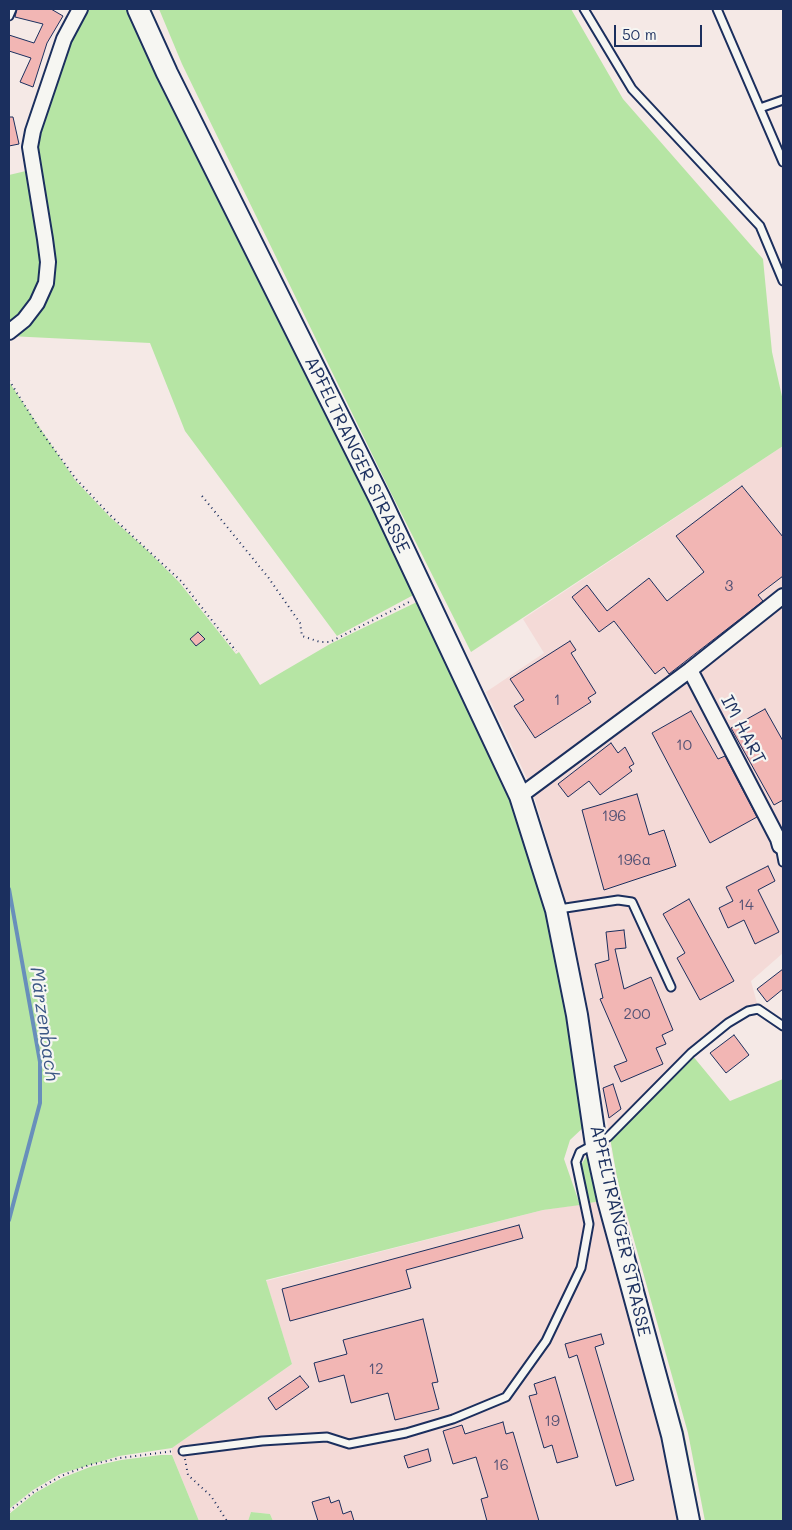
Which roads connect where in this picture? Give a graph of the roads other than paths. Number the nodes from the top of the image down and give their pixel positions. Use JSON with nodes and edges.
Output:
{"nodes":[{"id":1,"x":12,"y":9,"type":"edge"},
{"id":2,"x":80,"y":9,"type":"edge"},
{"id":3,"x":138,"y":9,"type":"edge"},
{"id":4,"x":584,"y":9,"type":"edge"},
{"id":5,"x":717,"y":9,"type":"edge"},
{"id":6,"x":9,"y":16,"type":"edge"},
{"id":7,"x":783,"y":100,"type":"edge"},
{"id":8,"x":760,"y":108,"type":"junction"},
{"id":9,"x":783,"y":162,"type":"edge"},
{"id":10,"x":783,"y":281,"type":"edge"},
{"id":11,"x":9,"y":332,"type":"edge"},
{"id":12,"x":783,"y":596,"type":"edge"},
{"id":13,"x":690,"y":670,"type":"junction"},
{"id":14,"x":520,"y":796,"type":"junction"},
{"id":15,"x":780,"y":846,"type":"joint"},
{"id":16,"x":783,"y":862,"type":"edge"},
{"id":17,"x":556,"y":910,"type":"junction"},
{"id":18,"x":671,"y":986,"type":"dead end"},
{"id":19,"x":783,"y":1026,"type":"edge"},
{"id":20,"x":596,"y":1145,"type":"junction"},
{"id":21,"x":183,"y":1451,"type":"road end"},
{"id":22,"x":689,"y":1521,"type":"edge"}],
"edges":[{"from":1,"to":6,"type":"lane"},
{"from":2,"to":11,"type":"street"},
{"from":3,"to":14,"type":"street","name":"APFELTRANGER STRASSE"},
{"from":4,"to":10,"type":"lane"},
{"from":5,"to":8,"type":"lane"},
{"from":7,"to":8,"type":"lane"},
{"from":8,"to":9,"type":"lane"},
{"from":12,"to":13,"type":"street"},
{"from":13,"to":14,"type":"street"},
{"from":13,"to":15,"type":"street","name":"IM HART"},
{"from":14,"to":17,"type":"street","name":"APFELTRANGER STRASSE"},
{"from":15,"to":16,"type":"lane","name":"IM HART"},
{"from":17,"to":18,"type":"lane"},
{"from":17,"to":20,"type":"street","name":"APFELTRANGER STRASSE"},
{"from":19,"to":20,"type":"lane"},
{"from":20,"to":21,"type":"lane"},
{"from":20,"to":22,"type":"street","name":"APFELTRANGER STRASSE"}]}
